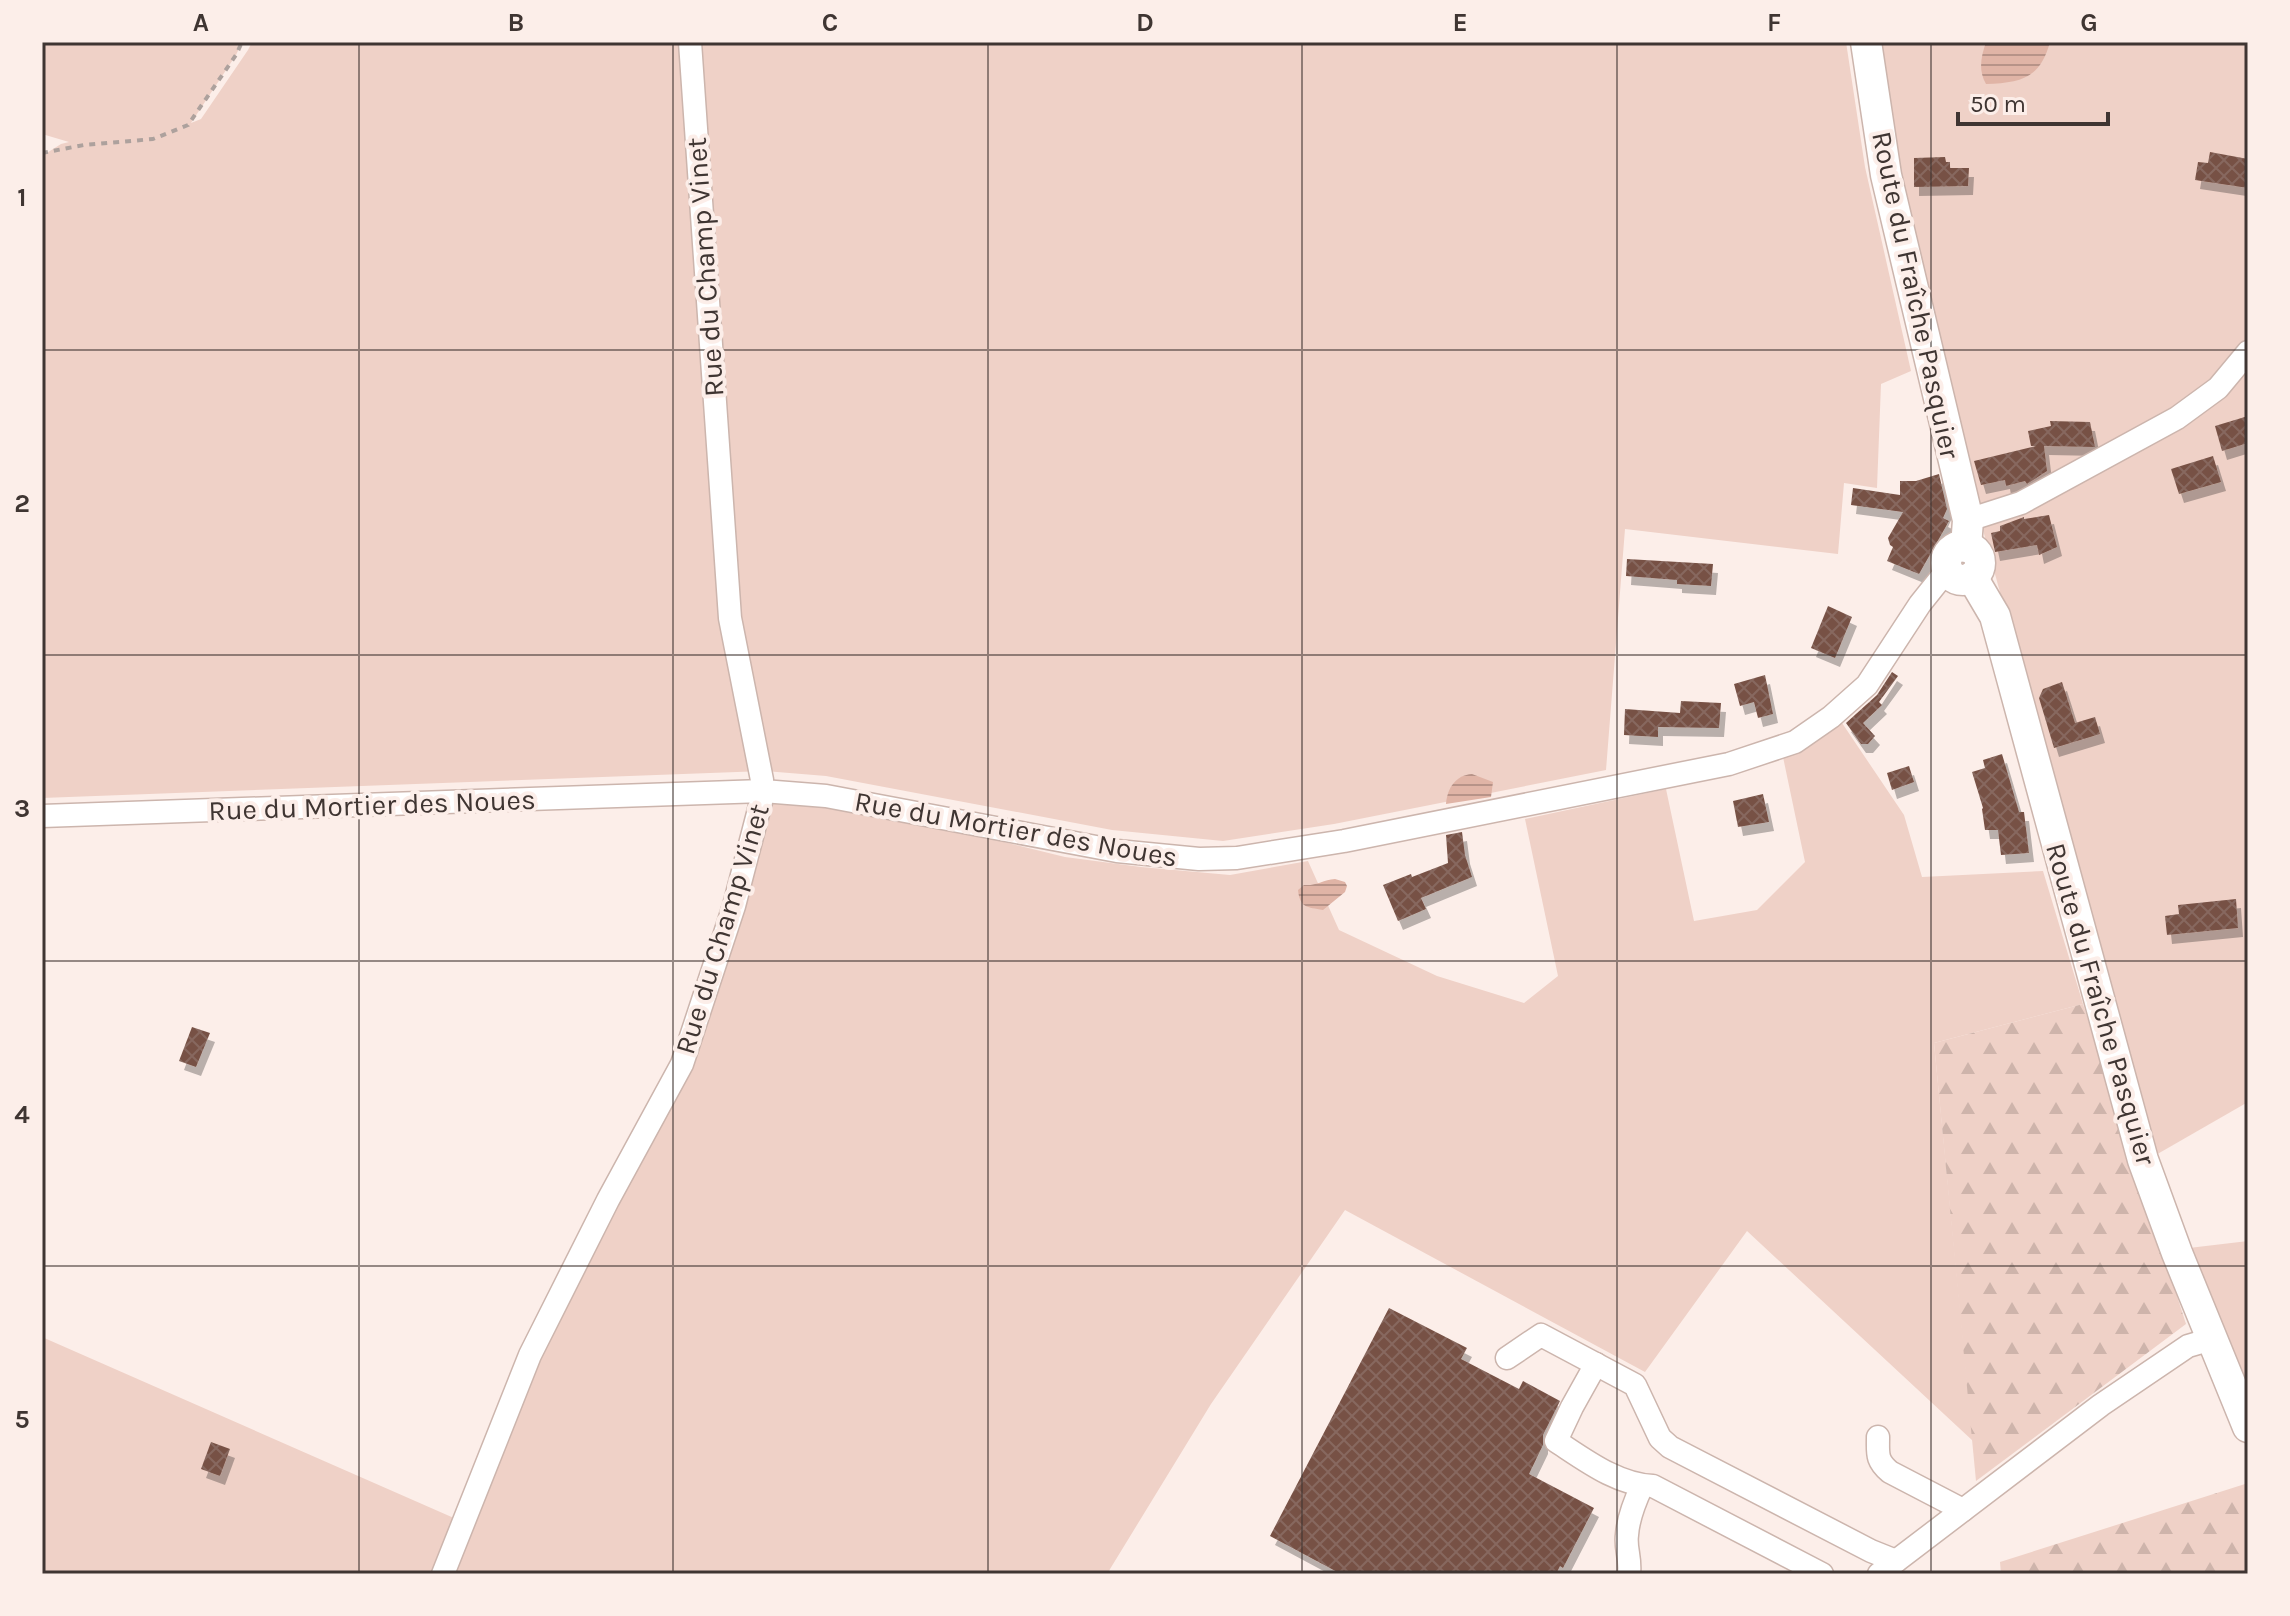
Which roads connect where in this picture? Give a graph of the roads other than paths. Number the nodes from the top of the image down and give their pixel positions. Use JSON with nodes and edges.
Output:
{"nodes":[{"id":1,"x":690,"y":42,"type":"edge"},
{"id":2,"x":1866,"y":42,"type":"edge"},
{"id":3,"x":2248,"y":352,"type":"edge"},
{"id":4,"x":1967,"y":533,"type":"junction"},
{"id":5,"x":1960,"y":575,"type":"junction"},
{"id":6,"x":763,"y":791,"type":"junction"},
{"id":7,"x":42,"y":816,"type":"edge"},
{"id":8,"x":2212,"y":1339,"type":"junction"},
{"id":9,"x":1507,"y":1358,"type":"dead end"},
{"id":10,"x":1596,"y":1364,"type":"junction"},
{"id":11,"x":2248,"y":1427,"type":"edge"},
{"id":12,"x":1878,"y":1437,"type":"dead end"},
{"id":13,"x":1642,"y":1486,"type":"junction"},
{"id":14,"x":1963,"y":1510,"type":"junction"},
{"id":15,"x":1888,"y":1567,"type":"edge"},
{"id":16,"x":443,"y":1574,"type":"edge"},
{"id":17,"x":1629,"y":1574,"type":"edge"},
{"id":18,"x":1822,"y":1574,"type":"edge"}],
"edges":[{"from":1,"to":6,"type":"street","name":"Rue du Champ Vinet"},
{"from":2,"to":4,"type":"main road","name":"Route du Fraîche Pasquier"},
{"from":3,"to":4,"type":"street"},
{"from":4,"to":5,"type":"main road","name":"Route du Fraîche Pasquier"},
{"from":5,"to":6,"type":"street","name":"Rue du Mortier des Noues"},
{"from":5,"to":8,"type":"main road","name":"Route du Fraîche Pasquier"},
{"from":6,"to":7,"type":"street","name":"Rue du Mortier des Noues"},
{"from":6,"to":16,"type":"street","name":"Rue du Champ Vinet"},
{"from":8,"to":11,"type":"main road","name":"Route du Fraîche Pasquier"},
{"from":8,"to":14,"type":"street"},
{"from":9,"to":10,"type":"street"},
{"from":10,"to":13,"type":"street"},
{"from":10,"to":15,"type":"street"},
{"from":12,"to":14,"type":"street"},
{"from":13,"to":17,"type":"street"},
{"from":13,"to":18,"type":"street"},
{"from":14,"to":15,"type":"street"}]}
